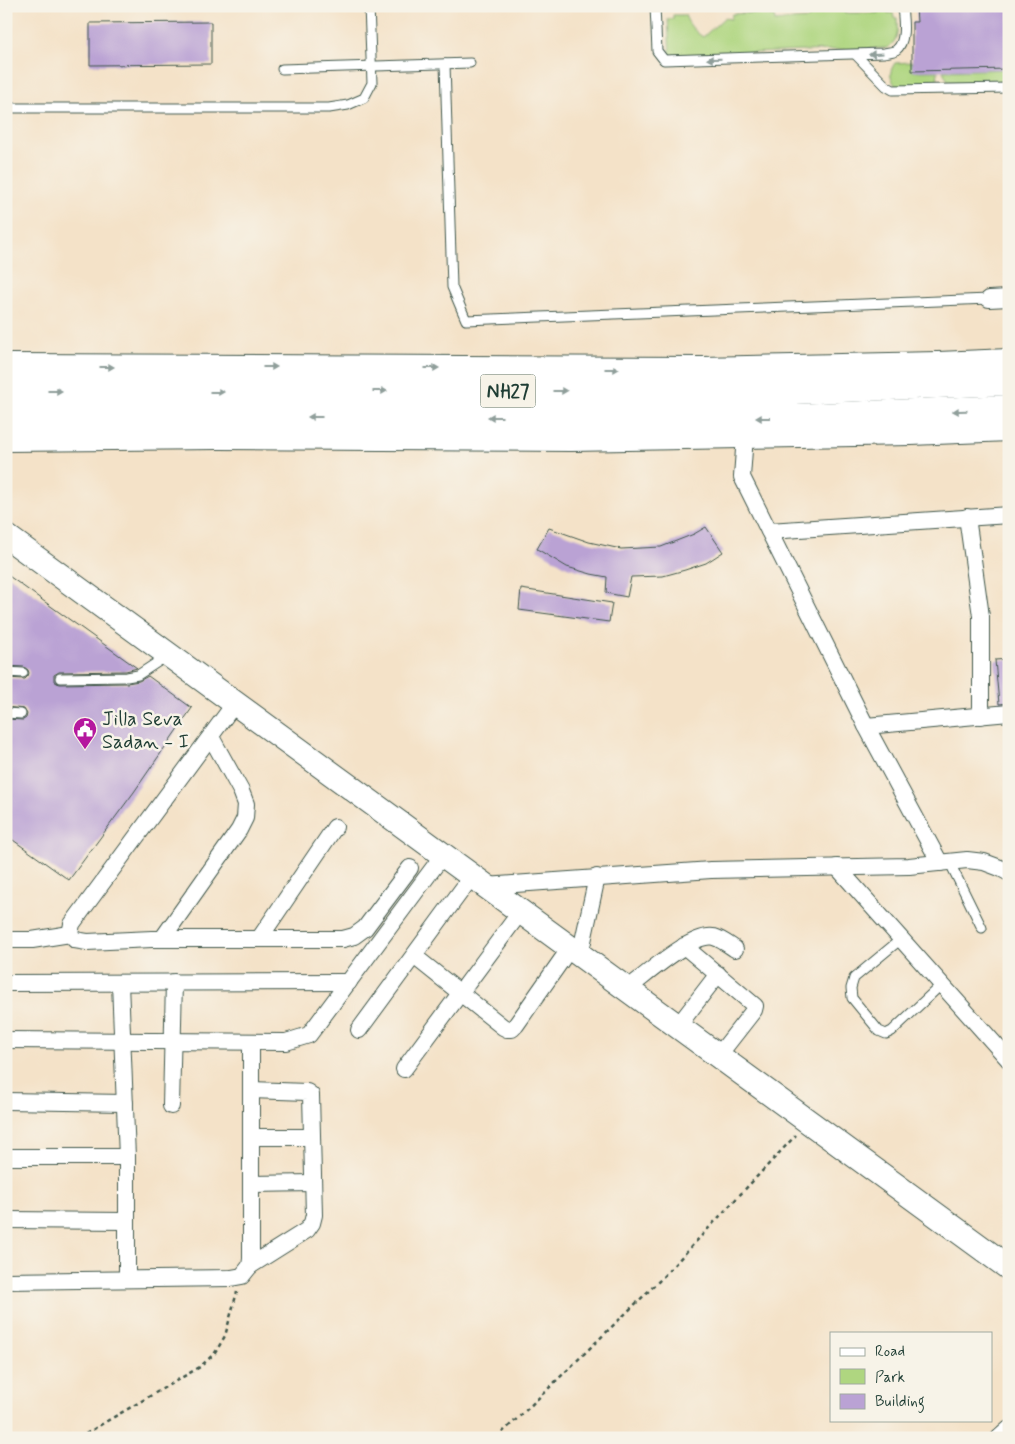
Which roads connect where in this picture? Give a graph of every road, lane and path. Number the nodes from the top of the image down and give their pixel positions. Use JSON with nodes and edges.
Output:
{"nodes":[{"id":1,"x":369,"y":6,"type":"edge"},
{"id":2,"x":655,"y":6,"type":"edge"},
{"id":3,"x":902,"y":6,"type":"edge"},
{"id":4,"x":856,"y":55,"type":"junction"},
{"id":5,"x":470,"y":63,"type":"dead end"},
{"id":6,"x":445,"y":64,"type":"junction"},
{"id":7,"x":371,"y":66,"type":"junction"},
{"id":8,"x":282,"y":69,"type":"dead end"},
{"id":9,"x":1009,"y":88,"type":"edge"},
{"id":10,"x":6,"y":108,"type":"edge"},
{"id":11,"x":1009,"y":298,"type":"edge"},
{"id":12,"x":989,"y":299,"type":"joint"},
{"id":13,"x":1009,"y":361,"type":"edge"},
{"id":14,"x":6,"y":366,"type":"edge"},
{"id":15,"x":1009,"y":381,"type":"edge"},
{"id":16,"x":6,"y":391,"type":"edge"},
{"id":17,"x":1009,"y":409,"type":"edge"},
{"id":18,"x":190,"y":417,"type":"junction"},
{"id":19,"x":1009,"y":429,"type":"edge"},
{"id":20,"x":745,"y":436,"type":"junction"},
{"id":21,"x":8,"y":437,"type":"edge"},
{"id":22,"x":143,"y":438,"type":"junction"},
{"id":23,"x":1009,"y":515,"type":"edge"},
{"id":24,"x":967,"y":517,"type":"junction"},
{"id":25,"x":768,"y":531,"type":"junction"},
{"id":26,"x":6,"y":536,"type":"edge"},
{"id":27,"x":169,"y":654,"type":"junction"},
{"id":28,"x":6,"y":672,"type":"edge"},
{"id":29,"x":23,"y":673,"type":"dead end"},
{"id":30,"x":60,"y":678,"type":"dead end"},
{"id":31,"x":236,"y":703,"type":"junction"},
{"id":32,"x":6,"y":713,"type":"edge"},
{"id":33,"x":1009,"y":713,"type":"edge"},
{"id":34,"x":21,"y":714,"type":"dead end"},
{"id":35,"x":981,"y":716,"type":"junction"},
{"id":36,"x":866,"y":726,"type":"junction"},
{"id":37,"x":210,"y":737,"type":"junction"},
{"id":38,"x":335,"y":827,"type":"dead end"},
{"id":39,"x":443,"y":854,"type":"junction"},
{"id":40,"x":945,"y":862,"type":"junction"},
{"id":41,"x":837,"y":867,"type":"junction"},
{"id":42,"x":410,"y":868,"type":"dead end"},
{"id":43,"x":1009,"y":873,"type":"edge"},
{"id":44,"x":597,"y":878,"type":"junction"},
{"id":45,"x":479,"y":881,"type":"junction"},
{"id":46,"x":521,"y":911,"type":"junction"},
{"id":47,"x":982,"y":928,"type":"dead end"},
{"id":48,"x":70,"y":934,"type":"junction"},
{"id":49,"x":162,"y":938,"type":"junction"},
{"id":50,"x":259,"y":939,"type":"junction"},
{"id":51,"x":901,"y":939,"type":"junction"},
{"id":52,"x":6,"y":940,"type":"edge"},
{"id":53,"x":684,"y":946,"type":"junction"},
{"id":54,"x":735,"y":949,"type":"dead end"},
{"id":55,"x":575,"y":951,"type":"junction"},
{"id":56,"x":414,"y":956,"type":"junction"},
{"id":57,"x":718,"y":974,"type":"junction"},
{"id":58,"x":120,"y":982,"type":"junction"},
{"id":59,"x":174,"y":982,"type":"junction"},
{"id":60,"x":349,"y":982,"type":"junction"},
{"id":61,"x":6,"y":983,"type":"edge"},
{"id":62,"x":942,"y":984,"type":"junction"},
{"id":63,"x":628,"y":989,"type":"junction"},
{"id":64,"x":460,"y":993,"type":"junction"},
{"id":65,"x":678,"y":1026,"type":"junction"},
{"id":66,"x":359,"y":1030,"type":"dead end"},
{"id":67,"x":6,"y":1040,"type":"edge"},
{"id":68,"x":122,"y":1041,"type":"junction"},
{"id":69,"x":172,"y":1041,"type":"junction"},
{"id":70,"x":251,"y":1042,"type":"junction"},
{"id":71,"x":718,"y":1056,"type":"junction"},
{"id":72,"x":1009,"y":1060,"type":"edge"},
{"id":73,"x":404,"y":1069,"type":"dead end"},
{"id":74,"x":251,"y":1090,"type":"junction"},
{"id":75,"x":6,"y":1101,"type":"edge"},
{"id":76,"x":124,"y":1103,"type":"junction"},
{"id":77,"x":171,"y":1106,"type":"dead end"},
{"id":78,"x":809,"y":1122,"type":"junction"},
{"id":79,"x":251,"y":1137,"type":"junction"},
{"id":80,"x":311,"y":1137,"type":"junction"},
{"id":81,"x":126,"y":1157,"type":"junction"},
{"id":82,"x":6,"y":1158,"type":"edge"},
{"id":83,"x":313,"y":1183,"type":"junction"},
{"id":84,"x":251,"y":1184,"type":"junction"},
{"id":85,"x":6,"y":1220,"type":"edge"},
{"id":86,"x":127,"y":1221,"type":"junction"},
{"id":87,"x":1009,"y":1268,"type":"edge"},
{"id":88,"x":246,"y":1271,"type":"junction"},
{"id":89,"x":127,"y":1279,"type":"junction"},
{"id":90,"x":6,"y":1280,"type":"edge"},
{"id":91,"x":1009,"y":1428,"type":"edge"},
{"id":92,"x":79,"y":1438,"type":"edge"},
{"id":93,"x":496,"y":1438,"type":"edge"},
{"id":94,"x":1000,"y":1438,"type":"edge"}],
"edges":[{"from":1,"to":7,"type":"lane"},
{"from":4,"to":2,"type":"lane","one_way":true},
{"from":3,"to":4,"type":"lane","one_way":true},
{"from":4,"to":9,"type":"lane"},
{"from":5,"to":6,"type":"lane"},
{"from":6,"to":7,"type":"lane"},
{"from":6,"to":12,"type":"lane"},
{"from":7,"to":8,"type":"lane"},
{"from":7,"to":10,"type":"lane"},
{"from":11,"to":12,"type":"street"},
{"from":14,"to":13,"type":"street","one_way":true},
{"from":16,"to":15,"type":"highway","number":"NH27","one_way":true},
{"from":17,"to":18,"type":"highway","number":"NH27","one_way":true},
{"from":18,"to":21,"type":"highway","number":"NH27"},
{"from":18,"to":22,"type":"highway"},
{"from":19,"to":20,"type":"street"},
{"from":20,"to":22,"type":"street"},
{"from":20,"to":25,"type":"street"},
{"from":21,"to":22,"type":"street"},
{"from":23,"to":24,"type":"street"},
{"from":24,"to":25,"type":"street"},
{"from":24,"to":35,"type":"street"},
{"from":25,"to":36,"type":"street"},
{"from":26,"to":27,"type":"street"},
{"from":27,"to":30,"type":"lane"},
{"from":27,"to":31,"type":"street"},
{"from":28,"to":29,"type":"lane"},
{"from":31,"to":37,"type":"street"},
{"from":31,"to":39,"type":"street"},
{"from":32,"to":34,"type":"lane"},
{"from":33,"to":35,"type":"street"},
{"from":35,"to":36,"type":"street"},
{"from":36,"to":40,"type":"street"},
{"from":37,"to":48,"type":"street"},
{"from":37,"to":49,"type":"street"},
{"from":38,"to":50,"type":"street"},
{"from":39,"to":45,"type":"street"},
{"from":39,"to":60,"type":"street"},
{"from":40,"to":41,"type":"street"},
{"from":40,"to":43,"type":"street"},
{"from":40,"to":47,"type":"lane"},
{"from":41,"to":44,"type":"street"},
{"from":41,"to":51,"type":"street"},
{"from":42,"to":50,"type":"street"},
{"from":44,"to":45,"type":"street"},
{"from":44,"to":55,"type":"street"},
{"from":45,"to":46,"type":"street"},
{"from":45,"to":56,"type":"street"},
{"from":46,"to":55,"type":"street"},
{"from":46,"to":64,"type":"street"},
{"from":48,"to":49,"type":"street"},
{"from":48,"to":52,"type":"street"},
{"from":49,"to":50,"type":"street"},
{"from":51,"to":62,"type":"street"},
{"from":51,"to":62,"type":"lane"},
{"from":53,"to":54,"type":"street"},
{"from":53,"to":57,"type":"street"},
{"from":53,"to":63,"type":"street"},
{"from":55,"to":63,"type":"street"},
{"from":55,"to":64,"type":"street"},
{"from":56,"to":64,"type":"street"},
{"from":56,"to":66,"type":"street"},
{"from":57,"to":65,"type":"street"},
{"from":57,"to":71,"type":"street"},
{"from":58,"to":59,"type":"street"},
{"from":58,"to":61,"type":"street"},
{"from":58,"to":68,"type":"street"},
{"from":59,"to":60,"type":"street"},
{"from":59,"to":69,"type":"street"},
{"from":60,"to":70,"type":"street"},
{"from":62,"to":72,"type":"street"},
{"from":63,"to":65,"type":"street"},
{"from":64,"to":73,"type":"street"},
{"from":65,"to":71,"type":"street"},
{"from":67,"to":68,"type":"street"},
{"from":68,"to":69,"type":"street"},
{"from":68,"to":76,"type":"street"},
{"from":69,"to":70,"type":"street"},
{"from":69,"to":77,"type":"street"},
{"from":70,"to":74,"type":"street"},
{"from":71,"to":78,"type":"street"},
{"from":74,"to":79,"type":"street"},
{"from":74,"to":80,"type":"street"},
{"from":75,"to":76,"type":"street"},
{"from":76,"to":81,"type":"street"},
{"from":78,"to":87,"type":"street"},
{"from":78,"to":93,"type":"path"},
{"from":79,"to":80,"type":"street"},
{"from":79,"to":84,"type":"street"},
{"from":80,"to":83,"type":"street"},
{"from":81,"to":82,"type":"street"},
{"from":81,"to":86,"type":"street"},
{"from":83,"to":84,"type":"street"},
{"from":83,"to":88,"type":"street"},
{"from":84,"to":88,"type":"street"},
{"from":85,"to":86,"type":"street"},
{"from":86,"to":89,"type":"street"},
{"from":88,"to":89,"type":"street"},
{"from":88,"to":92,"type":"path"},
{"from":89,"to":90,"type":"street"},
{"from":91,"to":94,"type":"street"}]}
